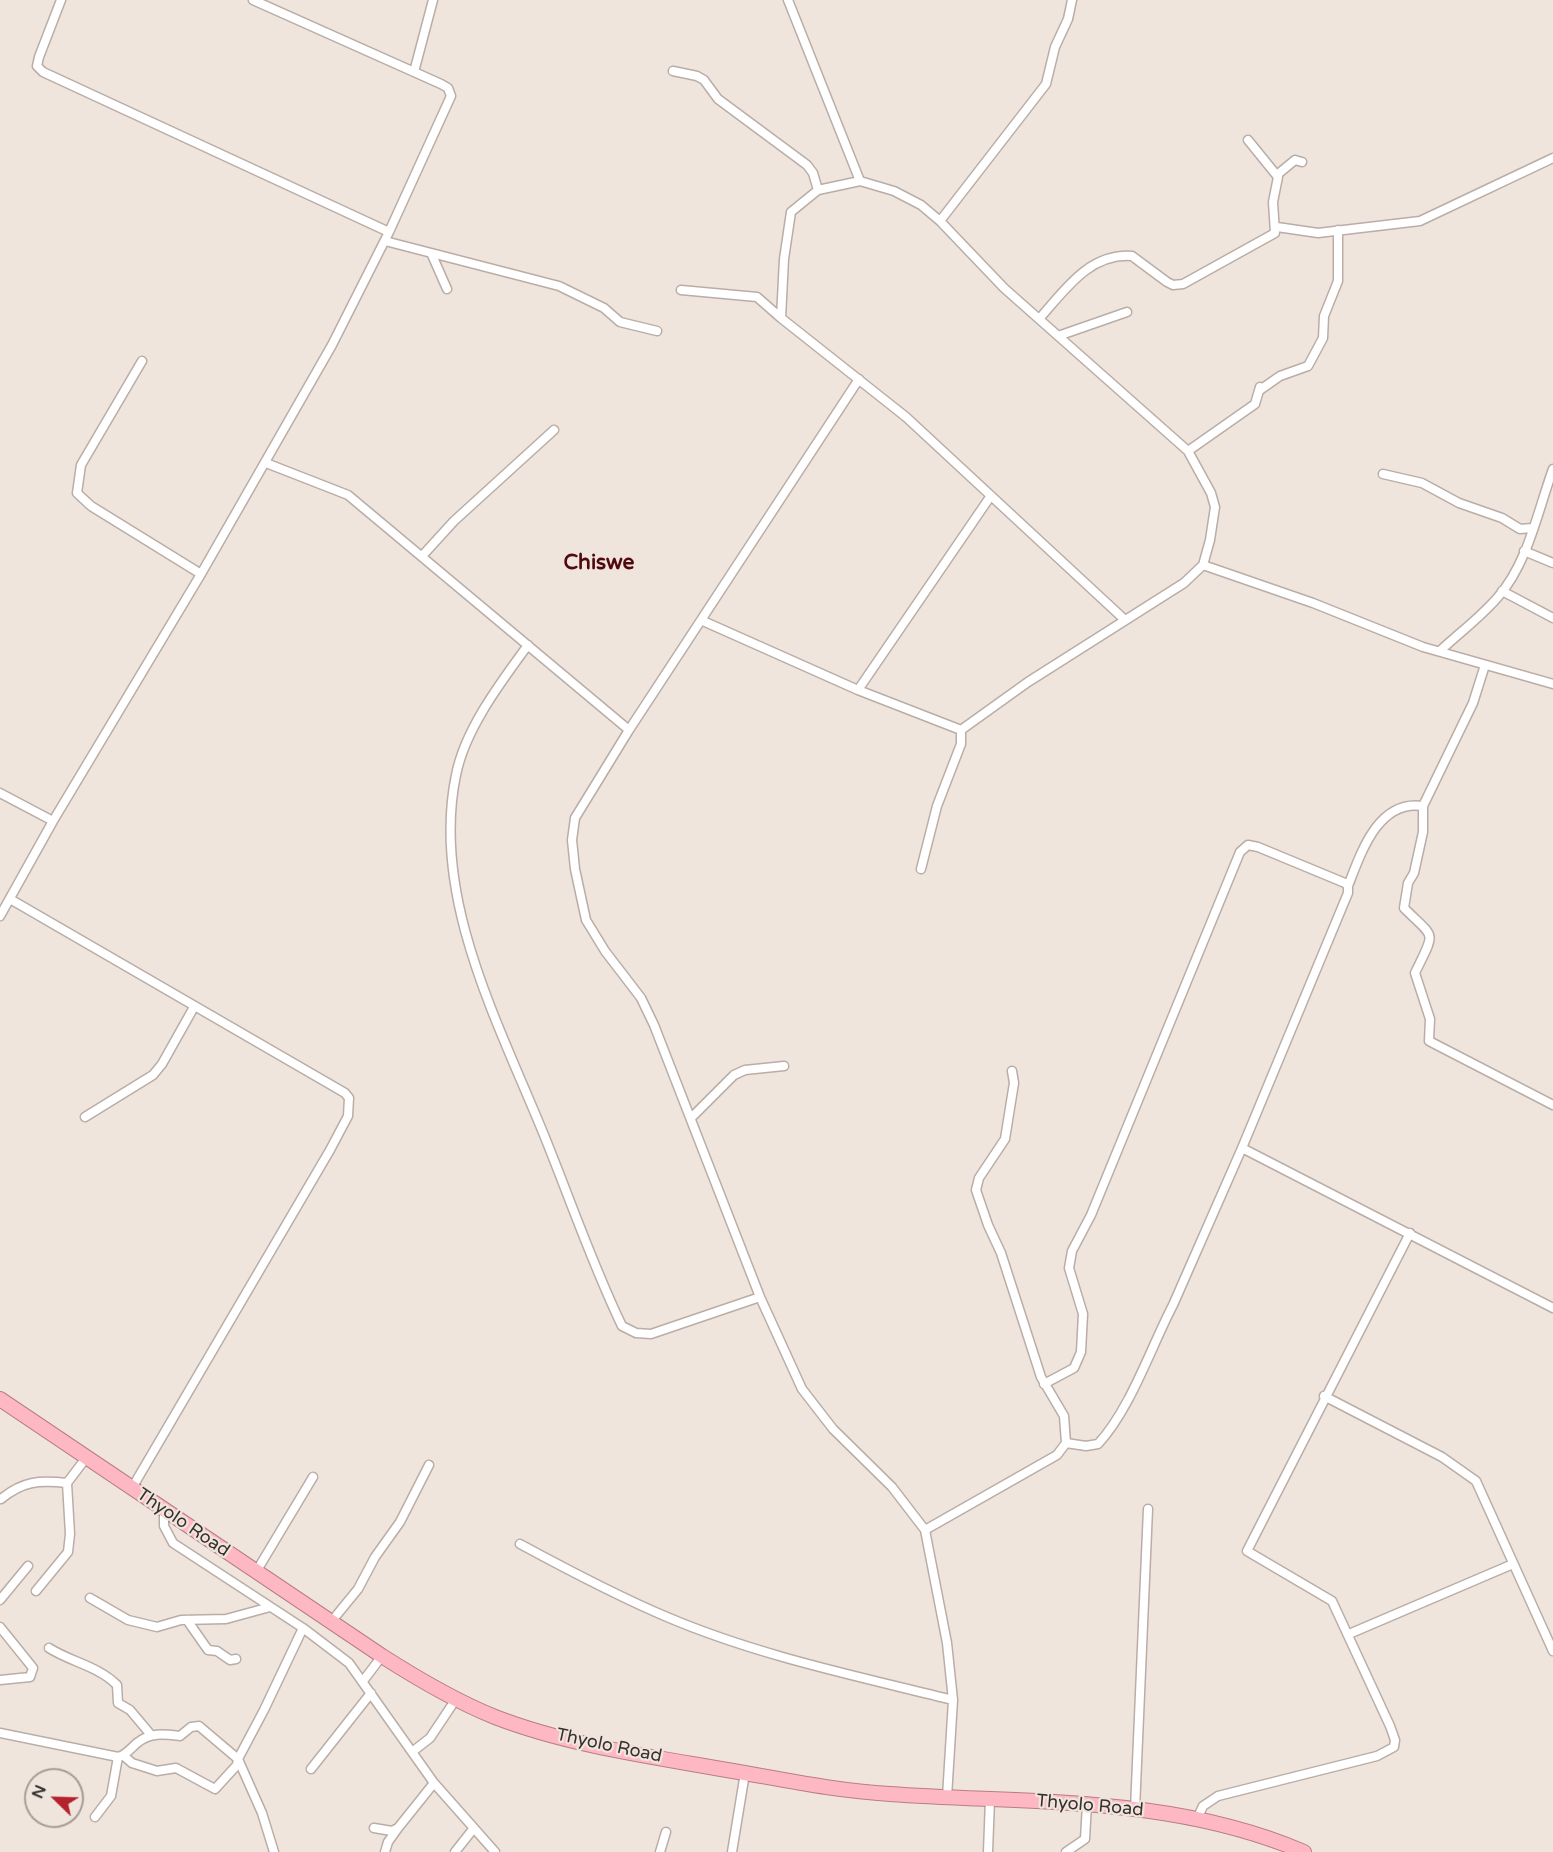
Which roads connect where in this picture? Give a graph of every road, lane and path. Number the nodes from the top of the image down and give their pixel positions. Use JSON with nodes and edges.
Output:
{"nodes":[{"id":1,"x":61,"y":0,"type":"edge"},
{"id":2,"x":253,"y":0,"type":"edge"},
{"id":3,"x":433,"y":0,"type":"edge"},
{"id":4,"x":788,"y":0,"type":"edge"},
{"id":5,"x":1072,"y":0,"type":"edge"},
{"id":6,"x":673,"y":71,"type":"dead end"},
{"id":7,"x":414,"y":72,"type":"junction"},
{"id":8,"x":1248,"y":140,"type":"dead end"},
{"id":9,"x":1553,"y":158,"type":"edge"},
{"id":10,"x":1302,"y":162,"type":"dead end"},
{"id":11,"x":1278,"y":174,"type":"junction"},
{"id":12,"x":860,"y":181,"type":"junction"},
{"id":13,"x":818,"y":190,"type":"junction"},
{"id":14,"x":940,"y":221,"type":"junction"},
{"id":15,"x":1276,"y":227,"type":"junction"},
{"id":16,"x":1338,"y":230,"type":"junction"},
{"id":17,"x":389,"y":232,"type":"junction"},
{"id":18,"x":385,"y":241,"type":"junction"},
{"id":19,"x":432,"y":255,"type":"junction"},
{"id":20,"x":447,"y":289,"type":"dead end"},
{"id":21,"x":681,"y":290,"type":"dead end"},
{"id":22,"x":1127,"y":312,"type":"dead end"},
{"id":23,"x":781,"y":318,"type":"junction"},
{"id":24,"x":1039,"y":319,"type":"junction"},
{"id":25,"x":657,"y":331,"type":"dead end"},
{"id":26,"x":1058,"y":336,"type":"junction"},
{"id":27,"x":142,"y":361,"type":"dead end"},
{"id":28,"x":859,"y":379,"type":"junction"},
{"id":29,"x":554,"y":430,"type":"dead end"},
{"id":30,"x":1188,"y":451,"type":"junction"},
{"id":31,"x":266,"y":463,"type":"junction"},
{"id":32,"x":1553,"y":469,"type":"edge"},
{"id":33,"x":1383,"y":474,"type":"dead end"},
{"id":34,"x":990,"y":497,"type":"junction"},
{"id":35,"x":1532,"y":528,"type":"junction"},
{"id":36,"x":1524,"y":551,"type":"junction"},
{"id":37,"x":423,"y":555,"type":"junction"},
{"id":38,"x":1553,"y":563,"type":"edge"},
{"id":39,"x":1203,"y":565,"type":"junction"},
{"id":40,"x":201,"y":574,"type":"junction"},
{"id":41,"x":1502,"y":591,"type":"junction"},
{"id":42,"x":1553,"y":618,"type":"edge"},
{"id":43,"x":1125,"y":620,"type":"junction"},
{"id":44,"x":703,"y":621,"type":"junction"},
{"id":45,"x":528,"y":645,"type":"junction"},
{"id":46,"x":1440,"y":651,"type":"junction"},
{"id":47,"x":1485,"y":665,"type":"junction"},
{"id":48,"x":1553,"y":684,"type":"edge"},
{"id":49,"x":858,"y":690,"type":"junction"},
{"id":50,"x":629,"y":730,"type":"junction"},
{"id":51,"x":961,"y":730,"type":"junction"},
{"id":52,"x":0,"y":793,"type":"edge"},
{"id":53,"x":1423,"y":806,"type":"junction"},
{"id":54,"x":53,"y":821,"type":"junction"},
{"id":55,"x":921,"y":869,"type":"dead end"},
{"id":56,"x":1348,"y":886,"type":"junction"},
{"id":57,"x":10,"y":899,"type":"junction"},
{"id":58,"x":0,"y":916,"type":"edge"},
{"id":59,"x":194,"y":1007,"type":"junction"},
{"id":60,"x":784,"y":1066,"type":"dead end"},
{"id":61,"x":1012,"y":1071,"type":"dead end"},
{"id":62,"x":1553,"y":1105,"type":"edge"},
{"id":63,"x":85,"y":1118,"type":"dead end"},
{"id":64,"x":691,"y":1118,"type":"junction"},
{"id":65,"x":1242,"y":1148,"type":"junction"},
{"id":66,"x":1410,"y":1233,"type":"junction"},
{"id":67,"x":760,"y":1297,"type":"junction"},
{"id":68,"x":1553,"y":1308,"type":"edge"},
{"id":69,"x":1044,"y":1384,"type":"junction"},
{"id":70,"x":1324,"y":1396,"type":"junction"},
{"id":71,"x":0,"y":1399,"type":"edge"},
{"id":72,"x":1066,"y":1443,"type":"junction"},
{"id":73,"x":86,"y":1458,"type":"junction"},
{"id":74,"x":429,"y":1466,"type":"dead end"},
{"id":75,"x":313,"y":1477,"type":"dead end"},
{"id":76,"x":67,"y":1483,"type":"junction"},
{"id":77,"x":132,"y":1488,"type":"junction"},
{"id":78,"x":1,"y":1498,"type":"edge"},
{"id":79,"x":1148,"y":1509,"type":"dead end"},
{"id":80,"x":164,"y":1511,"type":"junction"},
{"id":81,"x":925,"y":1530,"type":"junction"},
{"id":82,"x":520,"y":1544,"type":"dead end"},
{"id":83,"x":1513,"y":1564,"type":"junction"},
{"id":84,"x":28,"y":1566,"type":"dead end"},
{"id":85,"x":256,"y":1572,"type":"junction"},
{"id":86,"x":36,"y":1590,"type":"dead end"},
{"id":87,"x":90,"y":1598,"type":"dead end"},
{"id":88,"x":0,"y":1600,"type":"edge"},
{"id":89,"x":270,"y":1607,"type":"junction"},
{"id":90,"x":187,"y":1620,"type":"junction"},
{"id":91,"x":331,"y":1622,"type":"junction"},
{"id":92,"x":0,"y":1627,"type":"edge"},
{"id":93,"x":303,"y":1628,"type":"junction"},
{"id":94,"x":1349,"y":1634,"type":"junction"},
{"id":95,"x":49,"y":1648,"type":"dead end"},
{"id":96,"x":1553,"y":1651,"type":"edge"},
{"id":97,"x":382,"y":1656,"type":"junction"},
{"id":98,"x":236,"y":1659,"type":"dead end"},
{"id":99,"x":0,"y":1680,"type":"edge"},
{"id":100,"x":363,"y":1681,"type":"junction"},
{"id":101,"x":370,"y":1693,"type":"junction"},
{"id":102,"x":456,"y":1699,"type":"junction"},
{"id":103,"x":953,"y":1700,"type":"junction"},
{"id":104,"x":0,"y":1733,"type":"edge"},
{"id":105,"x":151,"y":1735,"type":"junction"},
{"id":106,"x":412,"y":1752,"type":"junction"},
{"id":107,"x":121,"y":1756,"type":"junction"},
{"id":108,"x":238,"y":1759,"type":"junction"},
{"id":109,"x":311,"y":1769,"type":"dead end"},
{"id":110,"x":745,"y":1773,"type":"junction"},
{"id":111,"x":434,"y":1783,"type":"junction"},
{"id":112,"x":947,"y":1797,"type":"junction"},
{"id":113,"x":990,"y":1799,"type":"junction"},
{"id":114,"x":1087,"y":1804,"type":"junction"},
{"id":115,"x":1136,"y":1809,"type":"junction"},
{"id":116,"x":95,"y":1817,"type":"dead end"},
{"id":117,"x":1198,"y":1817,"type":"junction"},
{"id":118,"x":374,"y":1828,"type":"dead end"},
{"id":119,"x":398,"y":1828,"type":"junction"},
{"id":120,"x":474,"y":1828,"type":"junction"},
{"id":121,"x":666,"y":1832,"type":"dead end"},
{"id":122,"x":274,"y":1852,"type":"edge"},
{"id":123,"x":385,"y":1852,"type":"edge"},
{"id":124,"x":455,"y":1852,"type":"edge"},
{"id":125,"x":495,"y":1852,"type":"edge"},
{"id":126,"x":660,"y":1852,"type":"edge"},
{"id":127,"x":732,"y":1852,"type":"edge"},
{"id":128,"x":988,"y":1852,"type":"edge"},
{"id":129,"x":1066,"y":1852,"type":"edge"},
{"id":130,"x":1305,"y":1852,"type":"edge"}],
"edges":[{"from":1,"to":17,"type":"street"},
{"from":2,"to":7,"type":"street"},
{"from":3,"to":7,"type":"street"},
{"from":4,"to":12,"type":"street"},
{"from":5,"to":14,"type":"street"},
{"from":6,"to":13,"type":"street"},
{"from":7,"to":17,"type":"street"},
{"from":8,"to":11,"type":"street"},
{"from":9,"to":16,"type":"street"},
{"from":10,"to":11,"type":"street"},
{"from":11,"to":15,"type":"street"},
{"from":12,"to":13,"type":"street"},
{"from":12,"to":14,"type":"street"},
{"from":13,"to":23,"type":"street"},
{"from":14,"to":24,"type":"street"},
{"from":15,"to":16,"type":"street"},
{"from":15,"to":24,"type":"street"},
{"from":16,"to":30,"type":"street"},
{"from":17,"to":18,"type":"street"},
{"from":18,"to":19,"type":"street"},
{"from":18,"to":31,"type":"street"},
{"from":19,"to":20,"type":"street"},
{"from":19,"to":25,"type":"street"},
{"from":21,"to":23,"type":"street"},
{"from":22,"to":26,"type":"street"},
{"from":23,"to":28,"type":"street"},
{"from":24,"to":26,"type":"street"},
{"from":26,"to":30,"type":"street"},
{"from":27,"to":40,"type":"street"},
{"from":28,"to":34,"type":"street"},
{"from":28,"to":44,"type":"street"},
{"from":29,"to":37,"type":"street"},
{"from":30,"to":39,"type":"street"},
{"from":31,"to":37,"type":"street"},
{"from":31,"to":40,"type":"street"},
{"from":32,"to":35,"type":"street"},
{"from":33,"to":35,"type":"street"},
{"from":34,"to":43,"type":"street"},
{"from":34,"to":49,"type":"street"},
{"from":35,"to":36,"type":"street"},
{"from":36,"to":38,"type":"street"},
{"from":36,"to":41,"type":"street"},
{"from":37,"to":45,"type":"street"},
{"from":39,"to":43,"type":"street"},
{"from":39,"to":46,"type":"street"},
{"from":40,"to":54,"type":"street"},
{"from":41,"to":42,"type":"street"},
{"from":41,"to":46,"type":"street"},
{"from":43,"to":51,"type":"street"},
{"from":44,"to":49,"type":"street"},
{"from":44,"to":50,"type":"street"},
{"from":45,"to":50,"type":"street"},
{"from":45,"to":67,"type":"street"},
{"from":46,"to":47,"type":"street"},
{"from":47,"to":48,"type":"street"},
{"from":47,"to":53,"type":"street"},
{"from":49,"to":51,"type":"street"},
{"from":50,"to":64,"type":"street"},
{"from":51,"to":55,"type":"street"},
{"from":52,"to":54,"type":"street"},
{"from":53,"to":56,"type":"street"},
{"from":53,"to":62,"type":"street"},
{"from":54,"to":57,"type":"street"},
{"from":56,"to":65,"type":"street"},
{"from":56,"to":69,"type":"street"},
{"from":57,"to":58,"type":"street"},
{"from":57,"to":59,"type":"street"},
{"from":59,"to":63,"type":"street"},
{"from":59,"to":77,"type":"street"},
{"from":60,"to":64,"type":"street"},
{"from":61,"to":69,"type":"street"},
{"from":64,"to":67,"type":"street"},
{"from":65,"to":66,"type":"street"},
{"from":65,"to":72,"type":"street"},
{"from":66,"to":68,"type":"street"},
{"from":66,"to":70,"type":"street"},
{"from":67,"to":81,"type":"street"},
{"from":69,"to":72,"type":"street"},
{"from":70,"to":83,"type":"street"},
{"from":70,"to":94,"type":"street"},
{"from":71,"to":73,"type":"highway","name":"Thyolo Road"},
{"from":72,"to":81,"type":"street"},
{"from":73,"to":76,"type":"street"},
{"from":73,"to":77,"type":"highway","name":"Thyolo Road"},
{"from":74,"to":91,"type":"street"},
{"from":75,"to":85,"type":"street"},
{"from":76,"to":78,"type":"street"},
{"from":76,"to":86,"type":"street"},
{"from":77,"to":80,"type":"highway","name":"Thyolo Road"},
{"from":79,"to":115,"type":"street"},
{"from":80,"to":85,"type":"highway","name":"Thyolo Road"},
{"from":80,"to":89,"type":"street"},
{"from":81,"to":103,"type":"street"},
{"from":82,"to":103,"type":"street"},
{"from":83,"to":94,"type":"street"},
{"from":83,"to":96,"type":"street"},
{"from":84,"to":88,"type":"street"},
{"from":85,"to":91,"type":"highway","name":"Thyolo Road"},
{"from":87,"to":90,"type":"street"},
{"from":89,"to":90,"type":"street"},
{"from":89,"to":93,"type":"street"},
{"from":90,"to":98,"type":"street"},
{"from":91,"to":97,"type":"highway","name":"Thyolo Road"},
{"from":92,"to":99,"type":"street"},
{"from":93,"to":100,"type":"street"},
{"from":93,"to":108,"type":"street"},
{"from":94,"to":117,"type":"street"},
{"from":95,"to":105,"type":"street"},
{"from":97,"to":100,"type":"street"},
{"from":97,"to":102,"type":"highway","name":"Thyolo Road"},
{"from":100,"to":101,"type":"street"},
{"from":101,"to":106,"type":"street"},
{"from":101,"to":109,"type":"street"},
{"from":102,"to":106,"type":"street"},
{"from":102,"to":110,"type":"highway","name":"Thyolo Road"},
{"from":103,"to":112,"type":"street"},
{"from":104,"to":107,"type":"street"},
{"from":105,"to":107,"type":"street"},
{"from":105,"to":108,"type":"street"},
{"from":106,"to":111,"type":"street"},
{"from":107,"to":108,"type":"street"},
{"from":107,"to":116,"type":"street"},
{"from":108,"to":122,"type":"street"},
{"from":110,"to":112,"type":"highway","name":"Thyolo Road"},
{"from":110,"to":127,"type":"street"},
{"from":111,"to":119,"type":"street"},
{"from":111,"to":120,"type":"street"},
{"from":112,"to":113,"type":"highway","name":"Thyolo Road"},
{"from":113,"to":114,"type":"highway","name":"Thyolo Road"},
{"from":113,"to":128,"type":"street"},
{"from":114,"to":115,"type":"highway","name":"Thyolo Road"},
{"from":114,"to":129,"type":"street"},
{"from":115,"to":117,"type":"highway","name":"Thyolo Road"},
{"from":117,"to":130,"type":"highway","name":"Thyolo Road"},
{"from":118,"to":119,"type":"street"},
{"from":119,"to":123,"type":"street"},
{"from":120,"to":124,"type":"street"},
{"from":120,"to":125,"type":"street"},
{"from":121,"to":126,"type":"street"}]}
